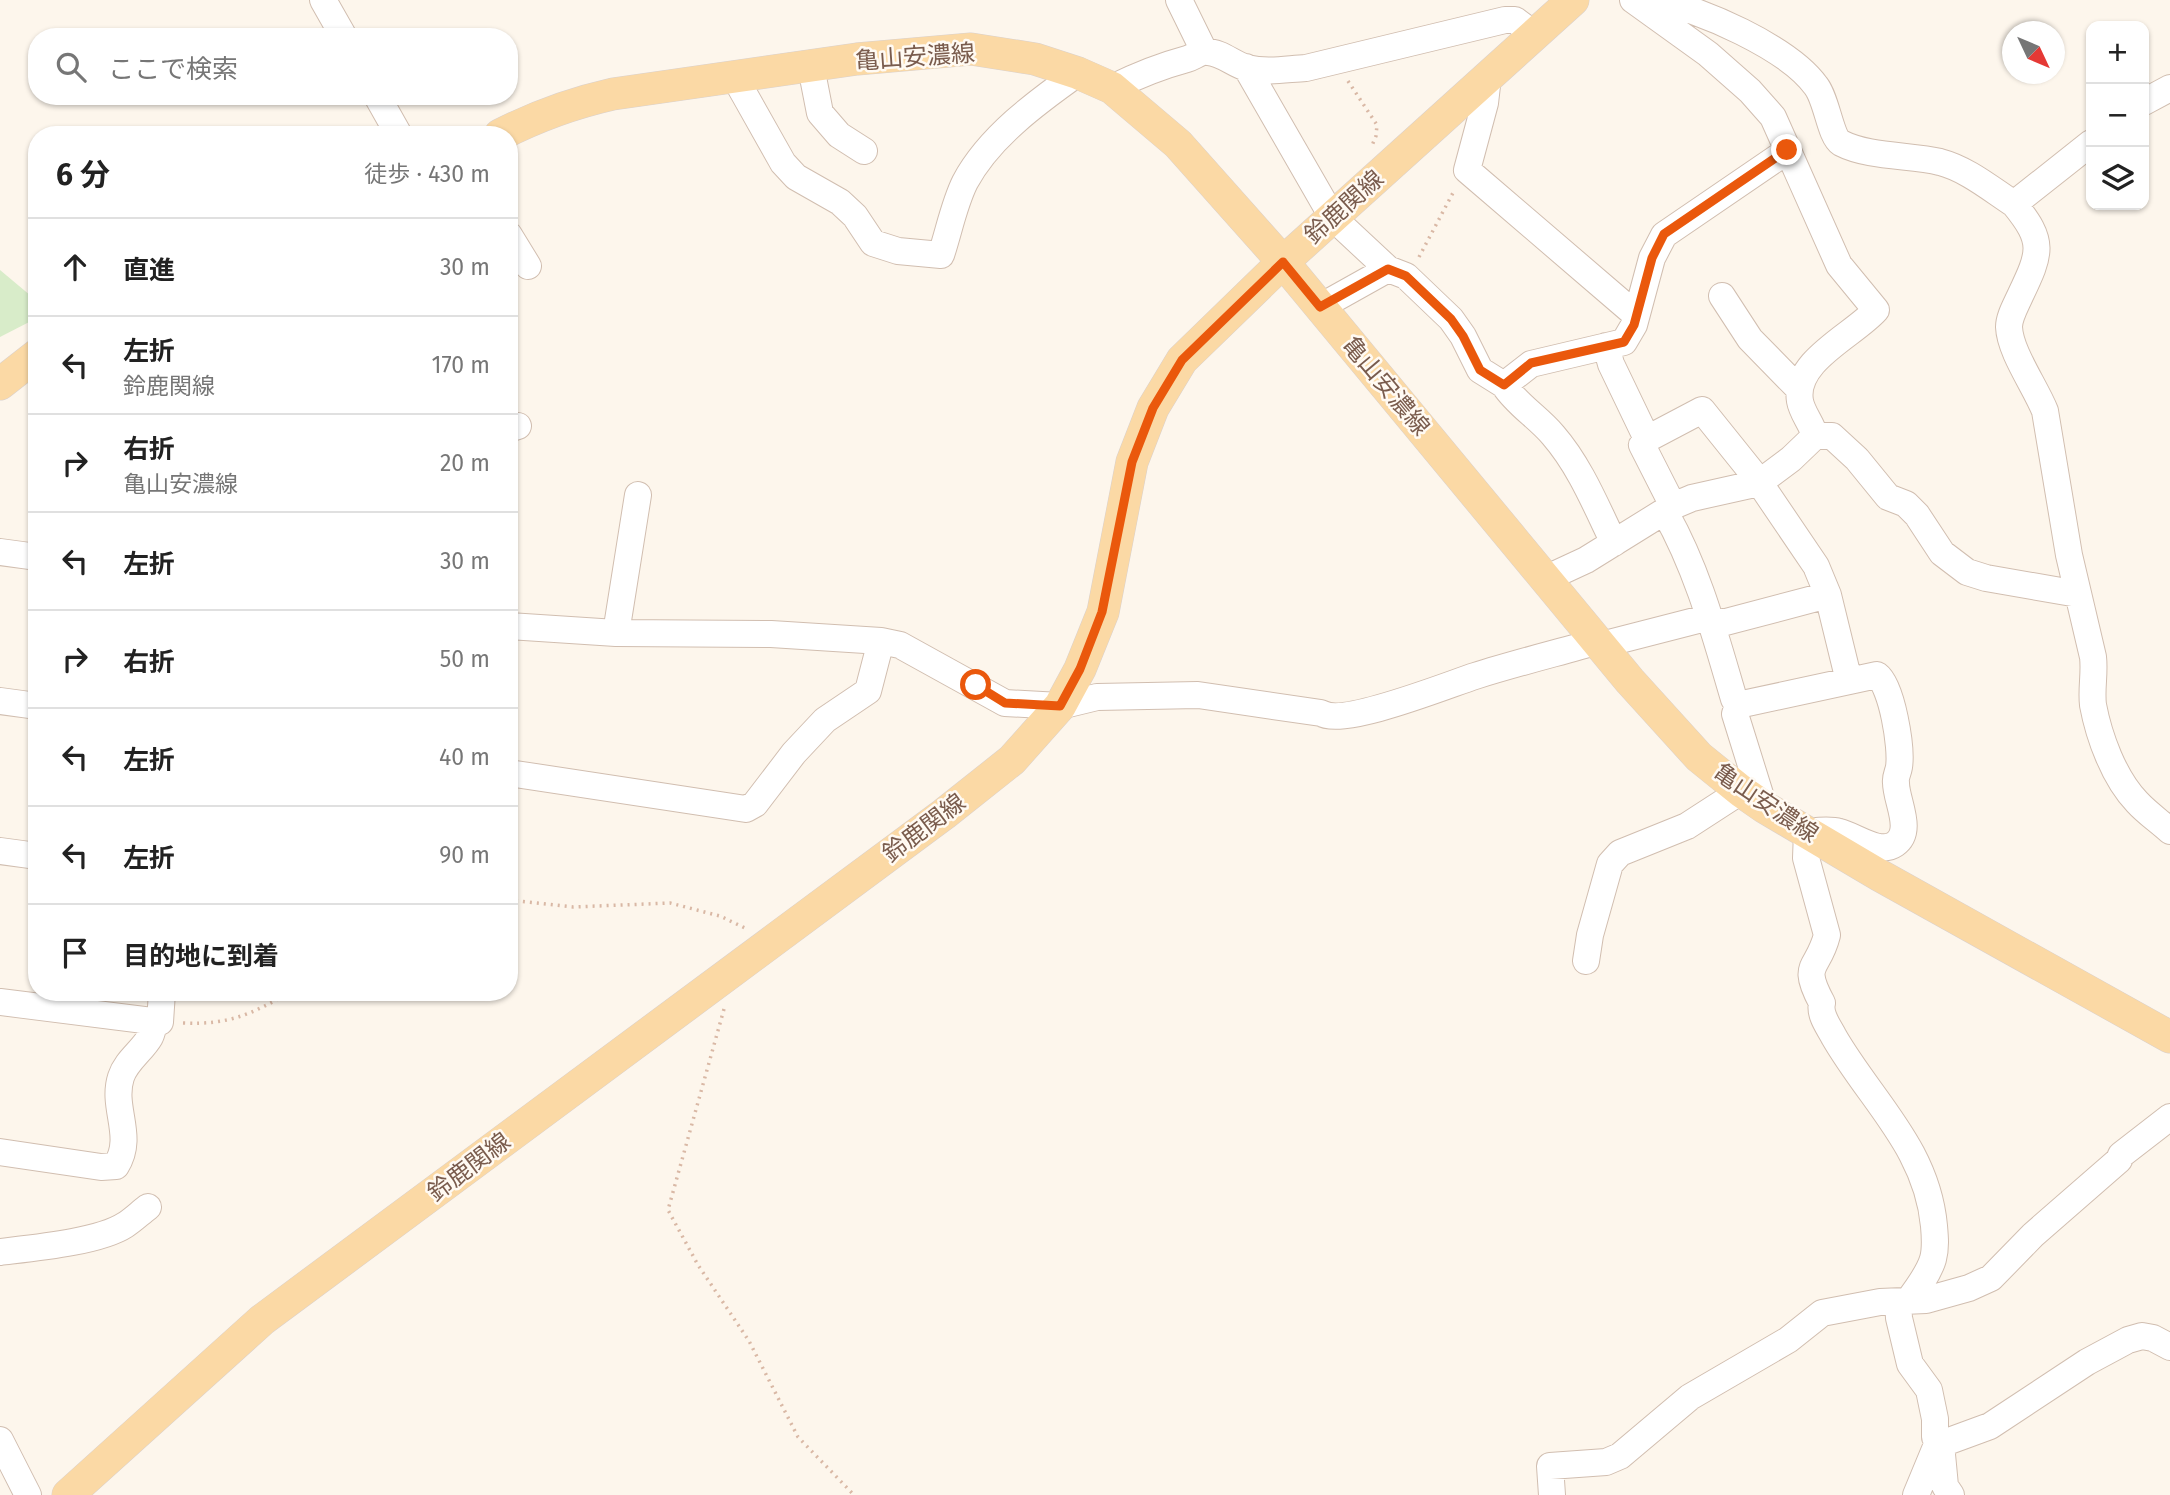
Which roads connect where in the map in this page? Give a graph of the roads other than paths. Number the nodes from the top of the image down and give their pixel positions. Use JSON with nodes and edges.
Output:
{"nodes":[{"id":1,"x":323,"y":0,"type":"edge"},
{"id":2,"x":1179,"y":0,"type":"edge"},
{"id":3,"x":1573,"y":0,"type":"edge"},
{"id":4,"x":1633,"y":0,"type":"edge"},
{"id":5,"x":1654,"y":0,"type":"edge"},
{"id":6,"x":339,"y":28,"type":"edge"},
{"id":7,"x":1535,"y":35,"type":"junction"},
{"id":8,"x":1203,"y":51,"type":"junction"},
{"id":9,"x":811,"y":67,"type":"junction"},
{"id":10,"x":1246,"y":67,"type":"junction"},
{"id":11,"x":1078,"y":73,"type":"junction"},
{"id":12,"x":734,"y":76,"type":"junction"},
{"id":13,"x":1488,"y":77,"type":"junction"},
{"id":14,"x":1112,"y":88,"type":"junction"},
{"id":15,"x":2170,"y":88,"type":"edge"},
{"id":16,"x":2149,"y":99,"type":"edge"},
{"id":17,"x":382,"y":105,"type":"edge"},
{"id":18,"x":394,"y":126,"type":"edge"},
{"id":19,"x":518,"y":126,"type":"edge"},
{"id":20,"x":2086,"y":147,"type":"edge"},
{"id":21,"x":1787,"y":150,"type":"junction"},
{"id":22,"x":864,"y":151,"type":"dead end"},
{"id":23,"x":2014,"y":204,"type":"junction"},
{"id":24,"x":1326,"y":206,"type":"dead end"},
{"id":25,"x":1344,"y":228,"type":"dead end"},
{"id":26,"x":518,"y":250,"type":"edge"},
{"id":27,"x":1283,"y":262,"type":"junction"},
{"id":28,"x":528,"y":266,"type":"dead end"},
{"id":29,"x":1397,"y":272,"type":"junction"},
{"id":30,"x":1722,"y":296,"type":"dead end"},
{"id":31,"x":1320,"y":307,"type":"junction"},
{"id":32,"x":1636,"y":316,"type":"junction"},
{"id":33,"x":1606,"y":346,"type":"junction"},
{"id":34,"x":28,"y":362,"type":"edge"},
{"id":35,"x":0,"y":384,"type":"edge"},
{"id":36,"x":1504,"y":385,"type":"junction"},
{"id":37,"x":1798,"y":388,"type":"junction"},
{"id":38,"x":1815,"y":436,"type":"junction"},
{"id":39,"x":1647,"y":439,"type":"junction"},
{"id":40,"x":1759,"y":483,"type":"junction"},
{"id":41,"x":638,"y":495,"type":"dead end"},
{"id":42,"x":1669,"y":509,"type":"junction"},
{"id":43,"x":1614,"y":543,"type":"junction"},
{"id":44,"x":0,"y":552,"type":"edge"},
{"id":45,"x":28,"y":556,"type":"edge"},
{"id":46,"x":1545,"y":579,"type":"junction"},
{"id":47,"x":2078,"y":594,"type":"junction"},
{"id":48,"x":1828,"y":595,"type":"junction"},
{"id":49,"x":1711,"y":619,"type":"junction"},
{"id":50,"x":518,"y":627,"type":"edge"},
{"id":51,"x":616,"y":633,"type":"junction"},
{"id":52,"x":881,"y":641,"type":"junction"},
{"id":53,"x":1600,"y":643,"type":"junction"},
{"id":54,"x":1849,"y":681,"type":"junction"},
{"id":55,"x":0,"y":701,"type":"edge"},
{"id":56,"x":28,"y":705,"type":"edge"},
{"id":57,"x":1738,"y":705,"type":"junction"},
{"id":58,"x":1060,"y":706,"type":"junction"},
{"id":59,"x":518,"y":774,"type":"edge"},
{"id":60,"x":1753,"y":799,"type":"junction"},
{"id":61,"x":2170,"y":831,"type":"edge"},
{"id":62,"x":1807,"y":832,"type":"junction"},
{"id":63,"x":0,"y":851,"type":"edge"},
{"id":64,"x":28,"y":855,"type":"edge"},
{"id":65,"x":1586,"y":961,"type":"dead end"},
{"id":66,"x":161,"y":1001,"type":"edge"},
{"id":67,"x":0,"y":1002,"type":"edge"},
{"id":68,"x":158,"y":1022,"type":"junction"},
{"id":69,"x":2170,"y":1037,"type":"edge"},
{"id":70,"x":2170,"y":1116,"type":"edge"},
{"id":71,"x":0,"y":1152,"type":"edge"},
{"id":72,"x":148,"y":1208,"type":"dead end"},
{"id":73,"x":0,"y":1252,"type":"edge"},
{"id":74,"x":1903,"y":1301,"type":"junction"},
{"id":75,"x":2170,"y":1347,"type":"edge"},
{"id":76,"x":0,"y":1440,"type":"edge"},
{"id":77,"x":1940,"y":1443,"type":"junction"},
{"id":78,"x":28,"y":1495,"type":"edge"},
{"id":79,"x":68,"y":1495,"type":"edge"},
{"id":80,"x":1552,"y":1495,"type":"edge"},
{"id":81,"x":1916,"y":1495,"type":"edge"},
{"id":82,"x":1951,"y":1495,"type":"edge"}],
"edges":[{"from":1,"to":6,"type":"street"},
{"from":2,"to":8,"type":"street"},
{"from":3,"to":7,"type":"main road","name":"鈴鹿関線"},
{"from":4,"to":21,"type":"street"},
{"from":5,"to":23,"type":"street"},
{"from":7,"to":10,"type":"street"},
{"from":7,"to":13,"type":"main road","name":"鈴鹿関線"},
{"from":8,"to":10,"type":"street"},
{"from":8,"to":14,"type":"street"},
{"from":9,"to":11,"type":"main road","name":"亀山安濃線"},
{"from":9,"to":12,"type":"main road","name":"亀山安濃線"},
{"from":9,"to":22,"type":"street"},
{"from":10,"to":24,"type":"street"},
{"from":11,"to":12,"type":"street"},
{"from":11,"to":14,"type":"main road","name":"亀山安濃線"},
{"from":12,"to":19,"type":"main road","name":"亀山安濃線"},
{"from":13,"to":27,"type":"main road","name":"鈴鹿関線"},
{"from":13,"to":32,"type":"street"},
{"from":14,"to":27,"type":"main road","name":"亀山安濃線"},
{"from":15,"to":16,"type":"street"},
{"from":17,"to":18,"type":"street"},
{"from":20,"to":23,"type":"street"},
{"from":21,"to":32,"type":"street"},
{"from":21,"to":37,"type":"street"},
{"from":23,"to":47,"type":"street"},
{"from":25,"to":29,"type":"street"},
{"from":26,"to":28,"type":"street"},
{"from":27,"to":31,"type":"main road","name":"亀山安濃線"},
{"from":27,"to":58,"type":"main road","name":"鈴鹿関線"},
{"from":29,"to":31,"type":"street"},
{"from":29,"to":36,"type":"street"},
{"from":30,"to":37,"type":"street"},
{"from":31,"to":46,"type":"main road","name":"亀山安濃線"},
{"from":32,"to":33,"type":"street"},
{"from":33,"to":36,"type":"street"},
{"from":33,"to":39,"type":"street"},
{"from":34,"to":35,"type":"main road"},
{"from":36,"to":43,"type":"street"},
{"from":37,"to":38,"type":"street"},
{"from":38,"to":40,"type":"street"},
{"from":38,"to":47,"type":"street"},
{"from":39,"to":40,"type":"street"},
{"from":39,"to":42,"type":"street"},
{"from":40,"to":42,"type":"street"},
{"from":40,"to":48,"type":"street"},
{"from":41,"to":51,"type":"street"},
{"from":42,"to":43,"type":"street"},
{"from":42,"to":49,"type":"street"},
{"from":43,"to":46,"type":"street"},
{"from":44,"to":45,"type":"street"},
{"from":46,"to":53,"type":"main road","name":"亀山安濃線"},
{"from":47,"to":61,"type":"street"},
{"from":48,"to":49,"type":"street"},
{"from":48,"to":54,"type":"street"},
{"from":49,"to":53,"type":"street"},
{"from":49,"to":57,"type":"street"},
{"from":50,"to":51,"type":"street"},
{"from":51,"to":52,"type":"street"},
{"from":52,"to":58,"type":"street"},
{"from":52,"to":59,"type":"street"},
{"from":53,"to":58,"type":"street"},
{"from":53,"to":60,"type":"main road","name":"亀山安濃線"},
{"from":54,"to":57,"type":"street"},
{"from":54,"to":62,"type":"street"},
{"from":55,"to":56,"type":"street"},
{"from":57,"to":60,"type":"street"},
{"from":58,"to":79,"type":"main road","name":"鈴鹿関線"},
{"from":60,"to":62,"type":"main road","name":"亀山安濃線"},
{"from":60,"to":65,"type":"street"},
{"from":62,"to":69,"type":"main road","name":"亀山安濃線"},
{"from":62,"to":74,"type":"street"},
{"from":63,"to":64,"type":"street"},
{"from":66,"to":68,"type":"street"},
{"from":67,"to":68,"type":"street"},
{"from":68,"to":71,"type":"street"},
{"from":70,"to":74,"type":"street"},
{"from":72,"to":73,"type":"street"},
{"from":74,"to":77,"type":"street"},
{"from":74,"to":80,"type":"street"},
{"from":75,"to":77,"type":"street"},
{"from":76,"to":78,"type":"street"},
{"from":77,"to":81,"type":"street"},
{"from":77,"to":82,"type":"street"}]}
